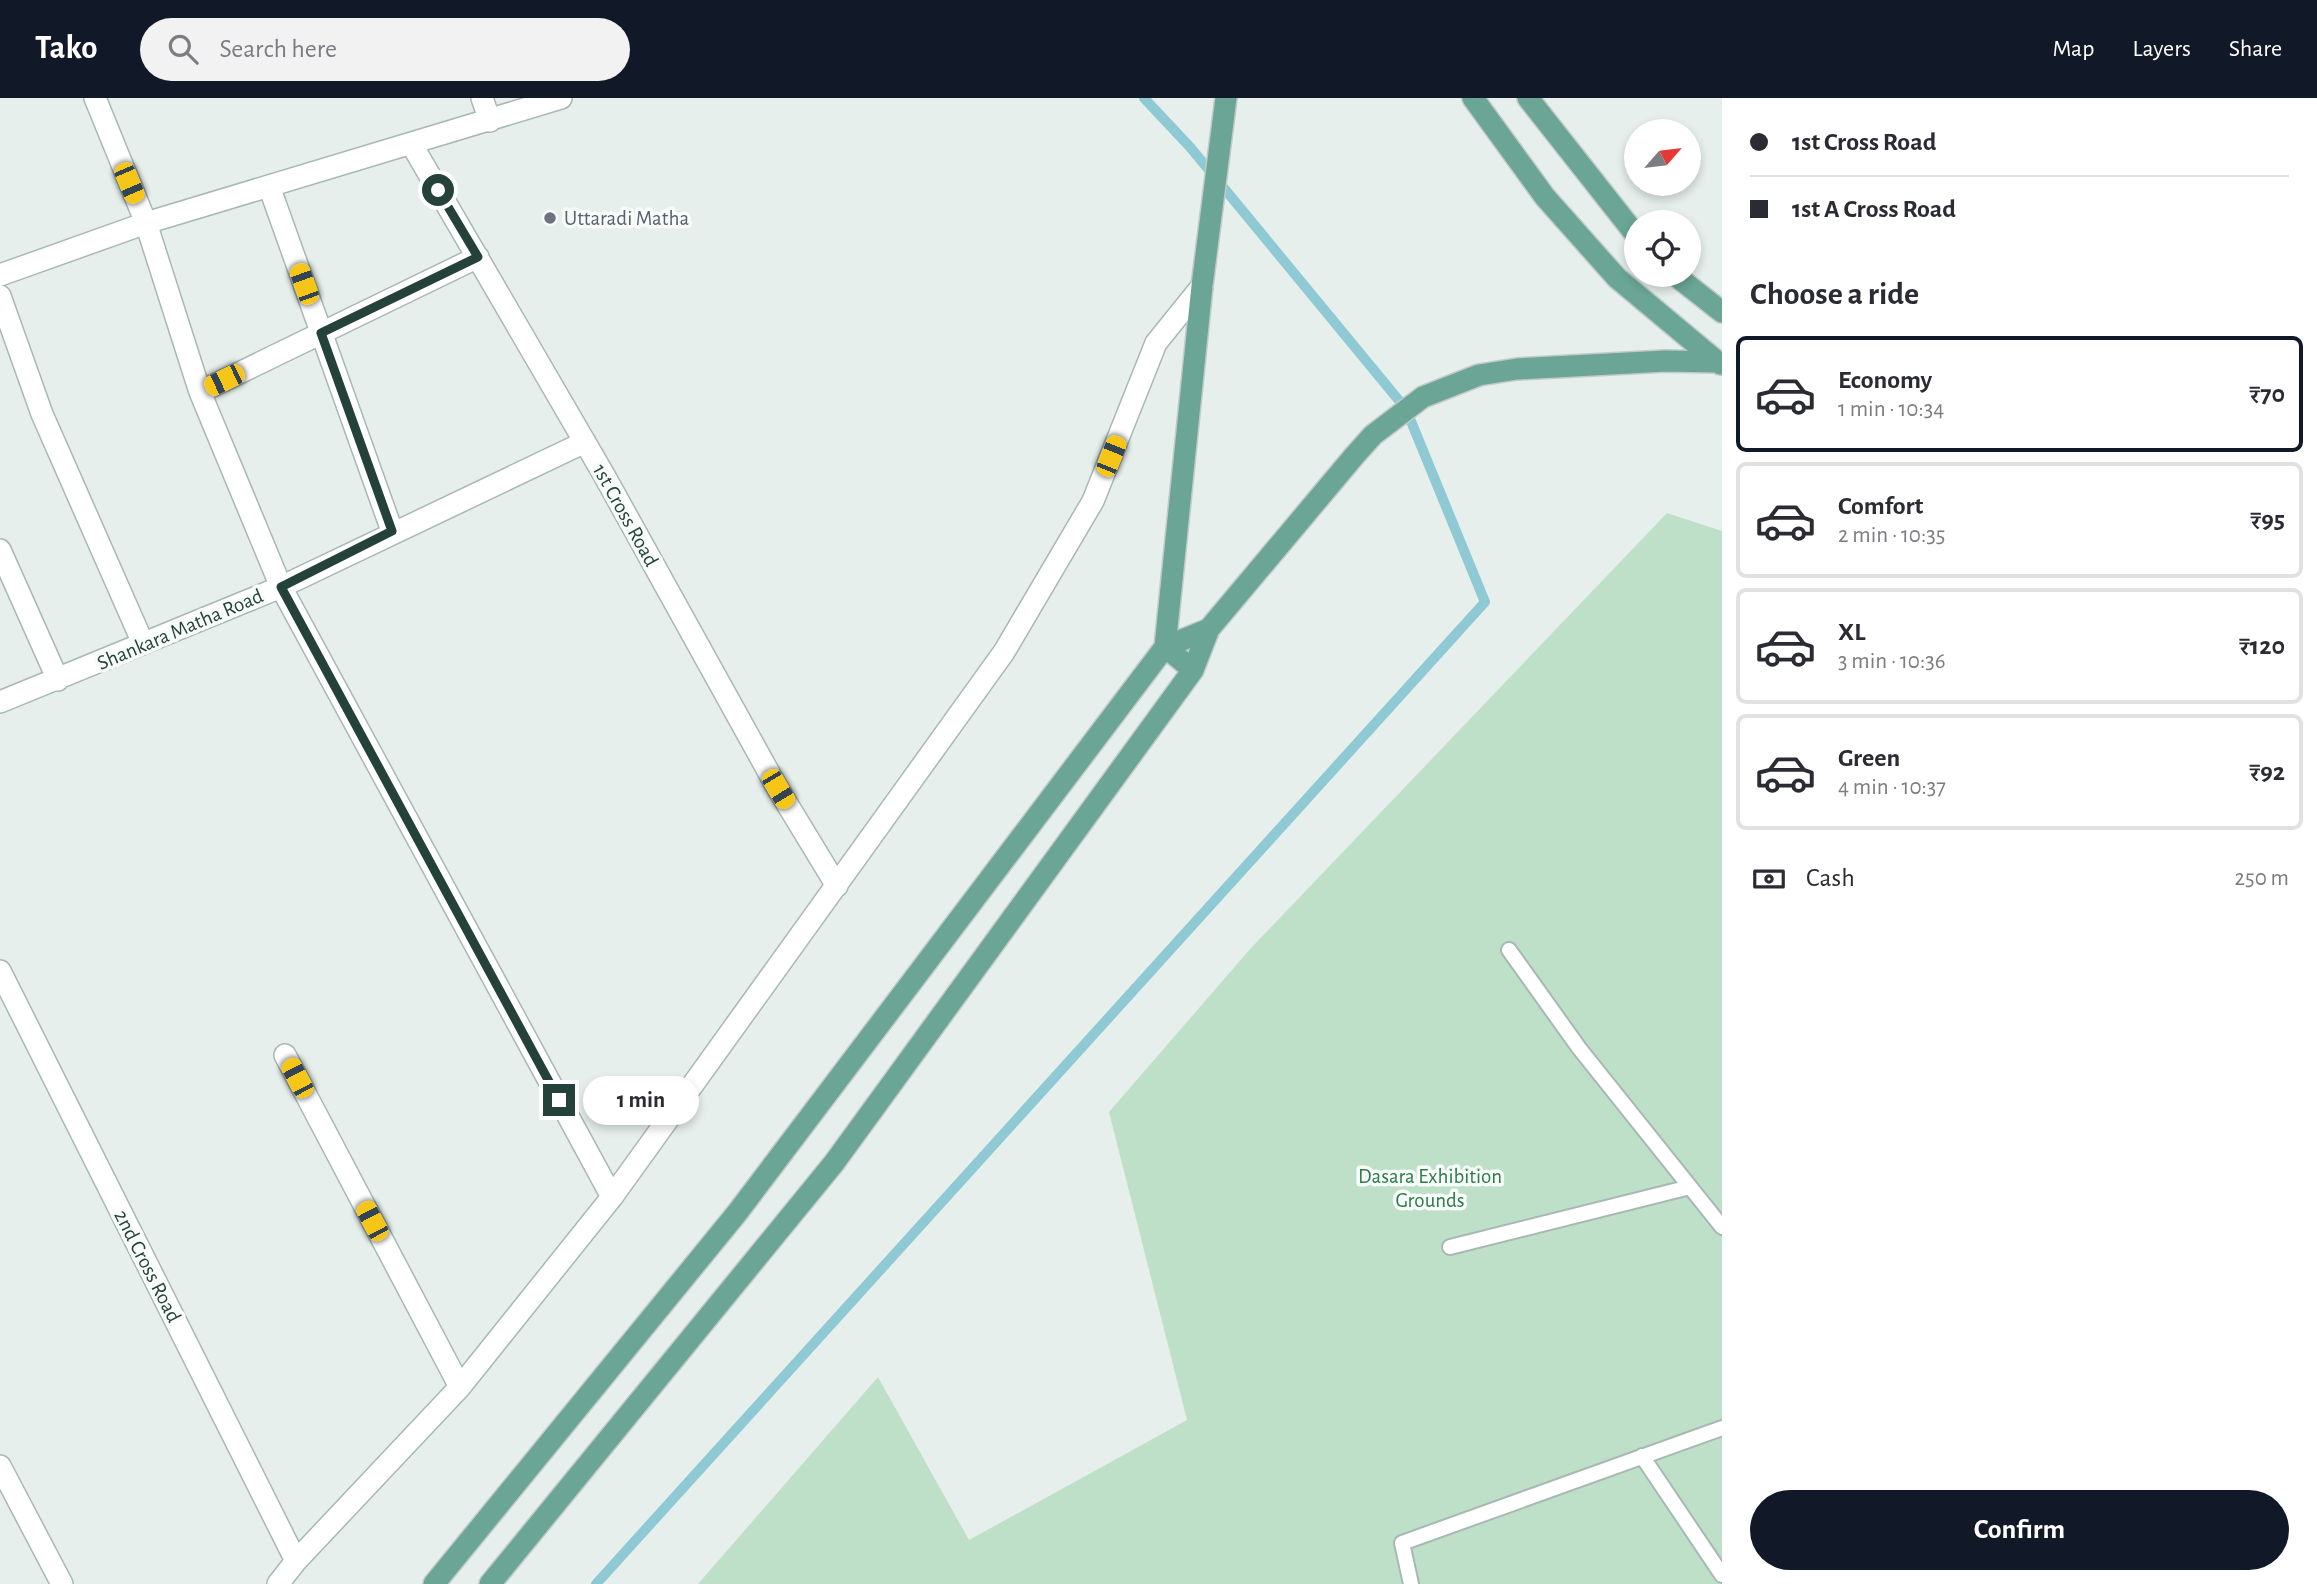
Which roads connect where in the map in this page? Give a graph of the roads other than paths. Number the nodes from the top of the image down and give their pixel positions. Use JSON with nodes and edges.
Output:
{"nodes":[{"id":1,"x":95,"y":98,"type":"edge"},
{"id":2,"x":482,"y":98,"type":"edge"},
{"id":3,"x":561,"y":98,"type":"edge"},
{"id":4,"x":1226,"y":98,"type":"edge"},
{"id":5,"x":1472,"y":98,"type":"edge"},
{"id":6,"x":1528,"y":98,"type":"edge"},
{"id":7,"x":490,"y":121,"type":"junction"},
{"id":8,"x":412,"y":145,"type":"junction"},
{"id":9,"x":268,"y":186,"type":"junction"},
{"id":10,"x":1624,"y":220,"type":"edge"},
{"id":11,"x":146,"y":223,"type":"junction"},
{"id":12,"x":478,"y":257,"type":"junction"},
{"id":13,"x":0,"y":275,"type":"edge"},
{"id":14,"x":1202,"y":286,"type":"junction"},
{"id":15,"x":1690,"y":287,"type":"edge"},
{"id":16,"x":0,"y":296,"type":"edge"},
{"id":17,"x":1722,"y":312,"type":"edge"},
{"id":18,"x":321,"y":333,"type":"junction"},
{"id":19,"x":1720,"y":363,"type":"edge"},
{"id":20,"x":200,"y":392,"type":"junction"},
{"id":21,"x":584,"y":442,"type":"junction"},
{"id":22,"x":392,"y":531,"type":"junction"},
{"id":23,"x":0,"y":550,"type":"edge"},
{"id":24,"x":281,"y":587,"type":"junction"},
{"id":25,"x":1209,"y":629,"type":"junction"},
{"id":26,"x":142,"y":642,"type":"junction"},
{"id":27,"x":1164,"y":647,"type":"junction"},
{"id":28,"x":1193,"y":670,"type":"junction"},
{"id":29,"x":58,"y":680,"type":"junction"},
{"id":30,"x":0,"y":702,"type":"edge"},
{"id":31,"x":837,"y":886,"type":"junction"},
{"id":32,"x":1509,"y":950,"type":"dead end"},
{"id":33,"x":0,"y":971,"type":"edge"},
{"id":34,"x":285,"y":1055,"type":"dead end"},
{"id":35,"x":1690,"y":1187,"type":"junction"},
{"id":36,"x":612,"y":1197,"type":"junction"},
{"id":37,"x":1722,"y":1227,"type":"edge"},
{"id":38,"x":1450,"y":1247,"type":"dead end"},
{"id":39,"x":460,"y":1387,"type":"junction"},
{"id":40,"x":1722,"y":1428,"type":"edge"},
{"id":41,"x":1642,"y":1456,"type":"junction"},
{"id":42,"x":0,"y":1466,"type":"edge"},
{"id":43,"x":296,"y":1561,"type":"junction"},
{"id":44,"x":1722,"y":1576,"type":"edge"},
{"id":45,"x":62,"y":1584,"type":"edge"},
{"id":46,"x":278,"y":1584,"type":"edge"},
{"id":47,"x":434,"y":1584,"type":"edge"},
{"id":48,"x":490,"y":1584,"type":"edge"},
{"id":49,"x":1411,"y":1584,"type":"edge"}],
"edges":[{"from":1,"to":11,"type":"street"},
{"from":2,"to":7,"type":"street"},
{"from":3,"to":7,"type":"street"},
{"from":4,"to":14,"type":"main road"},
{"from":5,"to":19,"type":"main road"},
{"from":6,"to":10,"type":"main road"},
{"from":7,"to":8,"type":"street"},
{"from":8,"to":9,"type":"street"},
{"from":8,"to":12,"type":"street","name":"1st Cross Road"},
{"from":9,"to":11,"type":"street"},
{"from":9,"to":18,"type":"street"},
{"from":11,"to":13,"type":"street"},
{"from":11,"to":20,"type":"street"},
{"from":12,"to":18,"type":"street"},
{"from":12,"to":21,"type":"street","name":"1st Cross Road"},
{"from":14,"to":27,"type":"main road"},
{"from":14,"to":31,"type":"street"},
{"from":15,"to":17,"type":"main road"},
{"from":16,"to":26,"type":"street"},
{"from":18,"to":20,"type":"street"},
{"from":18,"to":22,"type":"street"},
{"from":19,"to":25,"type":"main road"},
{"from":20,"to":24,"type":"street"},
{"from":21,"to":22,"type":"street","name":"Shankara Matha Road"},
{"from":21,"to":31,"type":"street","name":"1st Cross Road"},
{"from":22,"to":24,"type":"street","name":"Shankara Matha Road"},
{"from":23,"to":29,"type":"street"},
{"from":24,"to":26,"type":"street","name":"Shankara Matha Road"},
{"from":24,"to":36,"type":"street"},
{"from":25,"to":27,"type":"main road"},
{"from":25,"to":28,"type":"main road"},
{"from":26,"to":29,"type":"street","name":"Shankara Matha Road"},
{"from":27,"to":28,"type":"main road"},
{"from":27,"to":47,"type":"main road"},
{"from":28,"to":48,"type":"main road"},
{"from":29,"to":30,"type":"street","name":"Shankara Matha Road"},
{"from":31,"to":36,"type":"street"},
{"from":32,"to":35,"type":"lane"},
{"from":33,"to":43,"type":"street","name":"2nd Cross Road"},
{"from":34,"to":39,"type":"street"},
{"from":35,"to":37,"type":"lane"},
{"from":35,"to":38,"type":"lane"},
{"from":36,"to":39,"type":"street"},
{"from":39,"to":43,"type":"street"},
{"from":40,"to":41,"type":"lane"},
{"from":41,"to":44,"type":"lane"},
{"from":41,"to":49,"type":"lane"},
{"from":42,"to":45,"type":"street"},
{"from":43,"to":46,"type":"street"}]}
